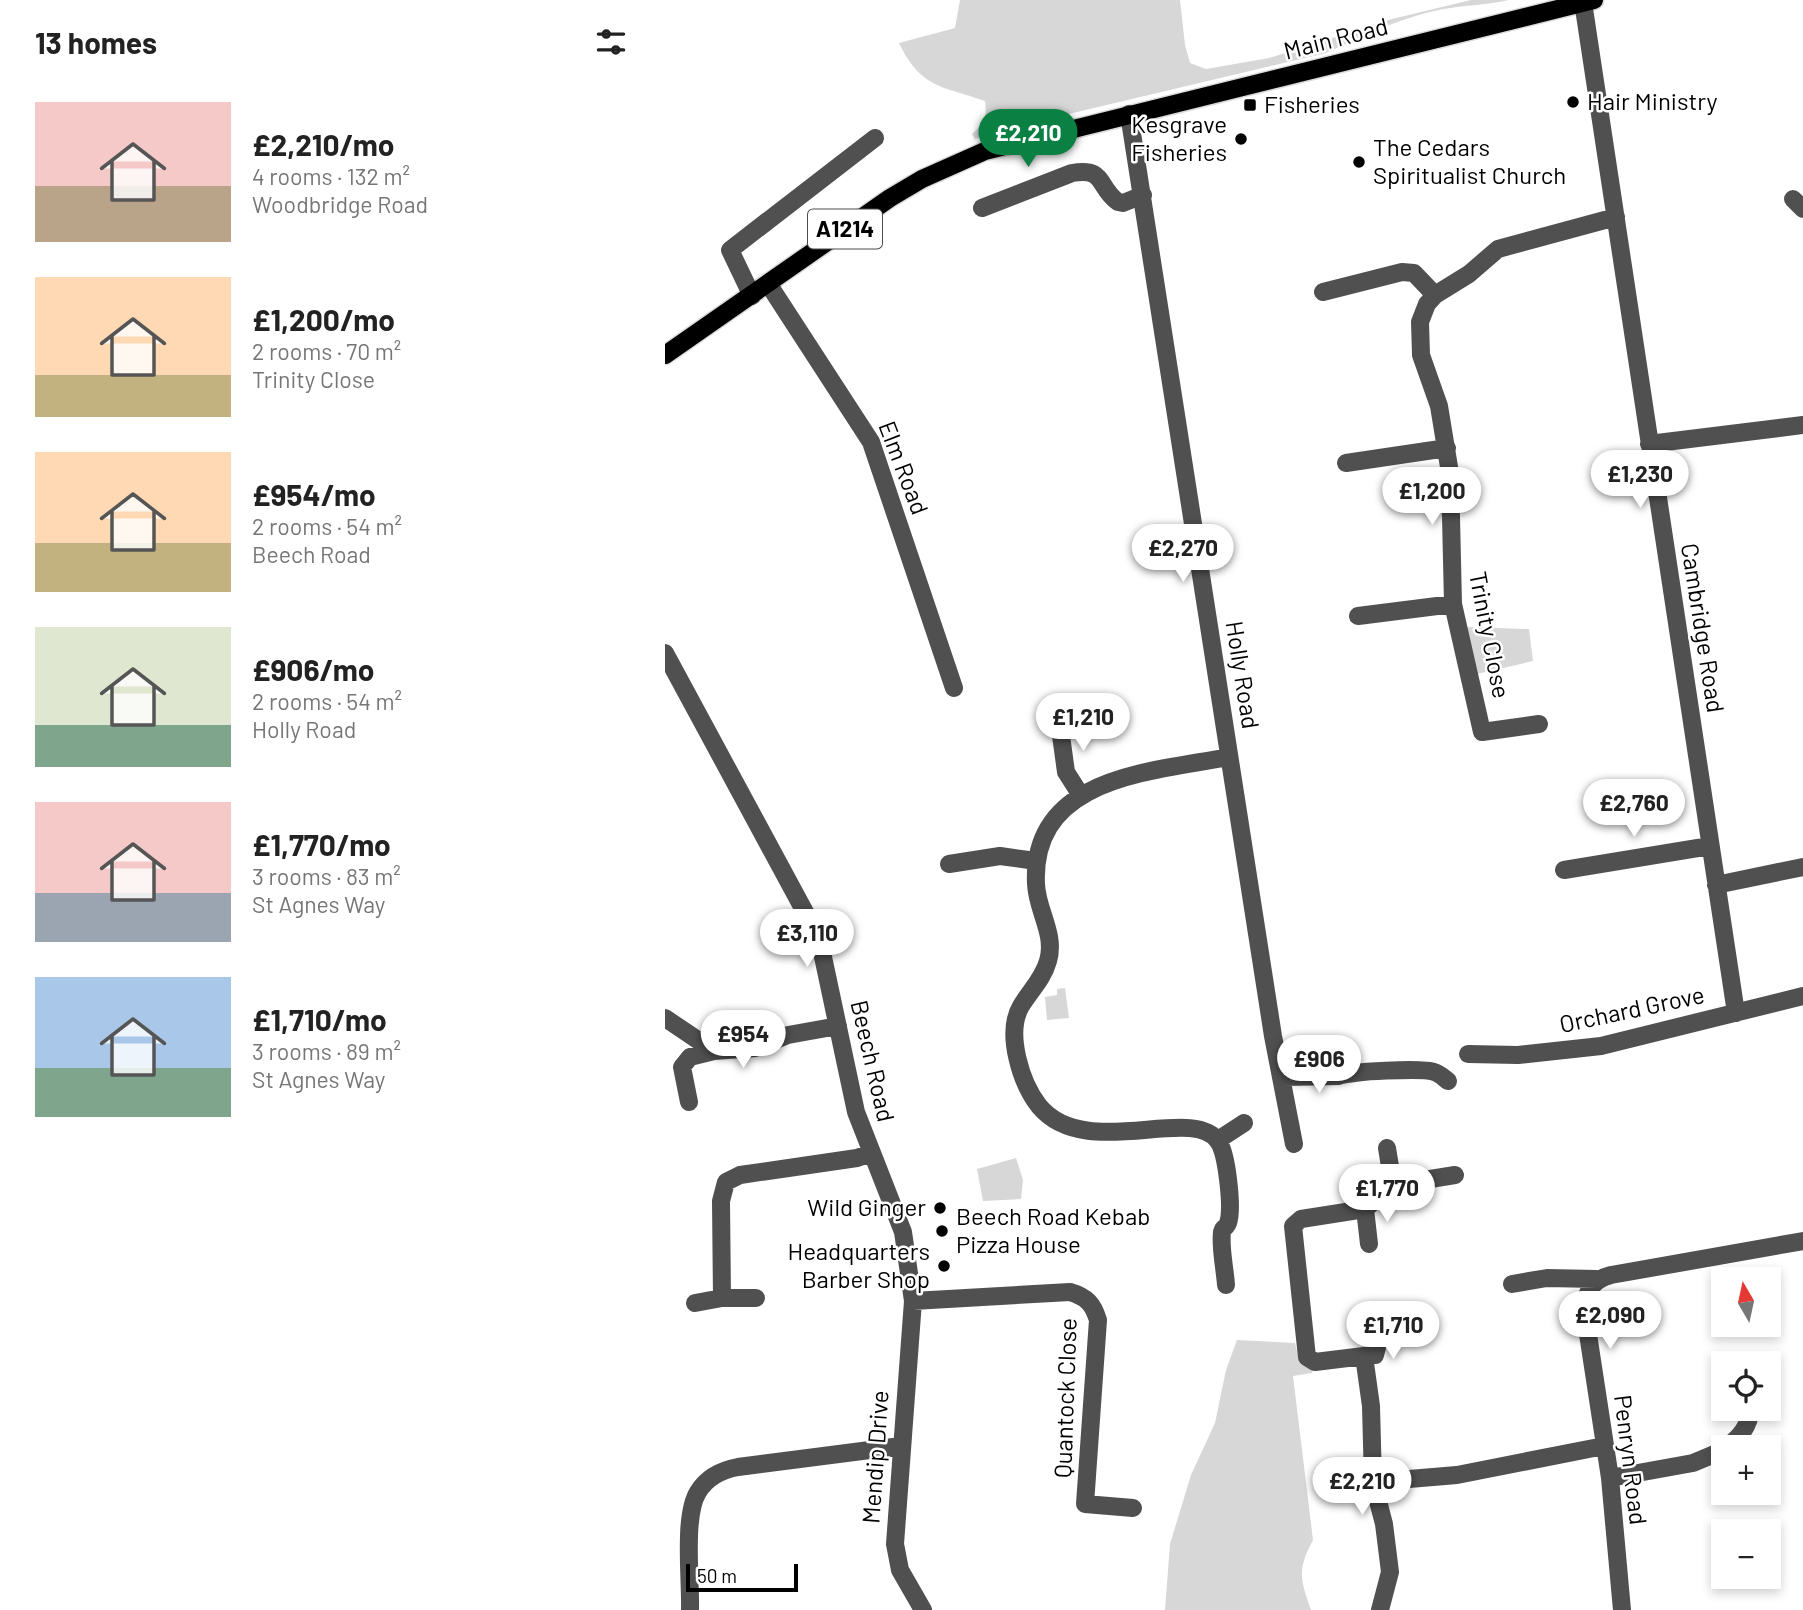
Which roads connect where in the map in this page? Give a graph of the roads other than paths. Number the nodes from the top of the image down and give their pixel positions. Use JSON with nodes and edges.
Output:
{"nodes":[{"id":1,"x":1589,"y":1,"type":"edge"},
{"id":2,"x":1129,"y":114,"type":"junction"},
{"id":3,"x":875,"y":138,"type":"dead end"},
{"id":4,"x":1143,"y":195,"type":"junction"},
{"id":5,"x":982,"y":208,"type":"dead end"},
{"id":6,"x":1616,"y":218,"type":"junction"},
{"id":7,"x":769,"y":285,"type":"junction"},
{"id":8,"x":1322,"y":292,"type":"dead end"},
{"id":9,"x":1435,"y":295,"type":"junction"},
{"id":10,"x":752,"y":296,"type":"junction"},
{"id":11,"x":666,"y":353,"type":"edge"},
{"id":12,"x":1803,"y":425,"type":"edge"},
{"id":13,"x":1649,"y":444,"type":"junction"},
{"id":14,"x":1447,"y":448,"type":"junction"},
{"id":15,"x":1346,"y":463,"type":"dead end"},
{"id":16,"x":1453,"y":604,"type":"junction"},
{"id":17,"x":1358,"y":616,"type":"dead end"},
{"id":18,"x":665,"y":653,"type":"edge"},
{"id":19,"x":954,"y":688,"type":"dead end"},
{"id":20,"x":1059,"y":721,"type":"dead end"},
{"id":21,"x":1539,"y":724,"type":"dead end"},
{"id":22,"x":1229,"y":757,"type":"junction"},
{"id":23,"x":1080,"y":794,"type":"junction"},
{"id":24,"x":1710,"y":846,"type":"junction"},
{"id":25,"x":1037,"y":861,"type":"junction"},
{"id":26,"x":949,"y":864,"type":"dead end"},
{"id":27,"x":1803,"y":867,"type":"edge"},
{"id":28,"x":1564,"y":870,"type":"dead end"},
{"id":29,"x":1716,"y":885,"type":"junction"},
{"id":30,"x":1803,"y":996,"type":"edge"},
{"id":31,"x":1736,"y":1013,"type":"junction"},
{"id":32,"x":665,"y":1018,"type":"edge"},
{"id":33,"x":838,"y":1026,"type":"junction"},
{"id":34,"x":714,"y":1051,"type":"junction"},
{"id":35,"x":1468,"y":1054,"type":"dead end"},
{"id":36,"x":1283,"y":1077,"type":"junction"},
{"id":37,"x":1448,"y":1081,"type":"dead end"},
{"id":38,"x":689,"y":1101,"type":"dead end"},
{"id":39,"x":1244,"y":1123,"type":"dead end"},
{"id":40,"x":1217,"y":1140,"type":"junction"},
{"id":41,"x":1294,"y":1144,"type":"dead end"},
{"id":42,"x":1388,"y":1148,"type":"dead end"},
{"id":43,"x":871,"y":1153,"type":"junction"},
{"id":44,"x":1455,"y":1175,"type":"dead end"},
{"id":45,"x":1393,"y":1185,"type":"junction"},
{"id":46,"x":1365,"y":1209,"type":"junction"},
{"id":47,"x":1803,"y":1241,"type":"edge"},
{"id":48,"x":1369,"y":1244,"type":"dead end"},
{"id":49,"x":1597,"y":1279,"type":"junction"},
{"id":50,"x":1512,"y":1284,"type":"dead end"},
{"id":51,"x":1226,"y":1285,"type":"dead end"},
{"id":52,"x":722,"y":1298,"type":"junction"},
{"id":53,"x":756,"y":1298,"type":"dead end"},
{"id":54,"x":913,"y":1301,"type":"junction"},
{"id":55,"x":695,"y":1303,"type":"dead end"},
{"id":56,"x":1403,"y":1324,"type":"dead end"},
{"id":57,"x":1363,"y":1356,"type":"junction"},
{"id":58,"x":901,"y":1446,"type":"junction"},
{"id":59,"x":1604,"y":1446,"type":"junction"},
{"id":60,"x":1711,"y":1455,"type":"edge"},
{"id":61,"x":1610,"y":1478,"type":"junction"},
{"id":62,"x":1373,"y":1482,"type":"junction"},
{"id":63,"x":1133,"y":1508,"type":"dead end"},
{"id":64,"x":690,"y":1610,"type":"edge"},
{"id":65,"x":923,"y":1610,"type":"edge"},
{"id":66,"x":1380,"y":1610,"type":"edge"},
{"id":67,"x":1622,"y":1610,"type":"edge"}],
"edges":[{"from":1,"to":2,"type":"main road","name":"Main Road","number":"A1214"},
{"from":1,"to":6,"type":"street","name":"Cambridge Road"},
{"from":2,"to":4,"type":"street","name":"Holly Road"},
{"from":2,"to":7,"type":"main road","number":"A1214"},
{"from":3,"to":10,"type":"street"},
{"from":4,"to":5,"type":"street"},
{"from":4,"to":22,"type":"street","name":"Holly Road"},
{"from":6,"to":9,"type":"street","name":"Trinity Close"},
{"from":6,"to":13,"type":"street","name":"Cambridge Road"},
{"from":7,"to":10,"type":"main road","number":"A1214"},
{"from":7,"to":19,"type":"street","name":"Elm Road"},
{"from":8,"to":9,"type":"street"},
{"from":9,"to":14,"type":"street","name":"Trinity Close"},
{"from":10,"to":11,"type":"main road","number":"A1214"},
{"from":12,"to":13,"type":"street"},
{"from":13,"to":24,"type":"street","name":"Cambridge Road"},
{"from":14,"to":15,"type":"street"},
{"from":14,"to":16,"type":"street","name":"Trinity Close"},
{"from":16,"to":17,"type":"street"},
{"from":16,"to":21,"type":"street","name":"Trinity Close"},
{"from":18,"to":33,"type":"street","name":"Beech Road"},
{"from":20,"to":23,"type":"street"},
{"from":22,"to":23,"type":"street"},
{"from":22,"to":36,"type":"street","name":"Holly Road"},
{"from":23,"to":25,"type":"street"},
{"from":24,"to":28,"type":"street"},
{"from":24,"to":29,"type":"street","name":"Cambridge Road"},
{"from":25,"to":26,"type":"street"},
{"from":25,"to":40,"type":"street"},
{"from":27,"to":29,"type":"street"},
{"from":29,"to":31,"type":"street","name":"Cambridge Road"},
{"from":30,"to":31,"type":"street","name":"Orchard Grove"},
{"from":31,"to":35,"type":"street","name":"Orchard Grove"},
{"from":32,"to":34,"type":"street"},
{"from":33,"to":34,"type":"street"},
{"from":33,"to":43,"type":"street","name":"Beech Road"},
{"from":34,"to":38,"type":"street"},
{"from":36,"to":37,"type":"street"},
{"from":36,"to":41,"type":"street","name":"Holly Road"},
{"from":39,"to":40,"type":"street"},
{"from":40,"to":51,"type":"street"},
{"from":42,"to":45,"type":"street"},
{"from":43,"to":52,"type":"street"},
{"from":43,"to":54,"type":"street","name":"Beech Road"},
{"from":44,"to":45,"type":"street"},
{"from":45,"to":46,"type":"street"},
{"from":46,"to":48,"type":"street"},
{"from":46,"to":57,"type":"street"},
{"from":47,"to":49,"type":"street"},
{"from":49,"to":50,"type":"street"},
{"from":49,"to":59,"type":"street","name":"Penryn Road"},
{"from":52,"to":53,"type":"street"},
{"from":52,"to":55,"type":"street"},
{"from":54,"to":58,"type":"street","name":"Mendip Drive"},
{"from":54,"to":63,"type":"street","name":"Quantock Close"},
{"from":56,"to":57,"type":"street"},
{"from":57,"to":62,"type":"street"},
{"from":58,"to":64,"type":"street"},
{"from":58,"to":65,"type":"street","name":"Mendip Drive"},
{"from":59,"to":61,"type":"street","name":"Penryn Road"},
{"from":59,"to":62,"type":"street"},
{"from":60,"to":61,"type":"street"},
{"from":61,"to":67,"type":"street","name":"Penryn Road"},
{"from":62,"to":66,"type":"street"}]}
